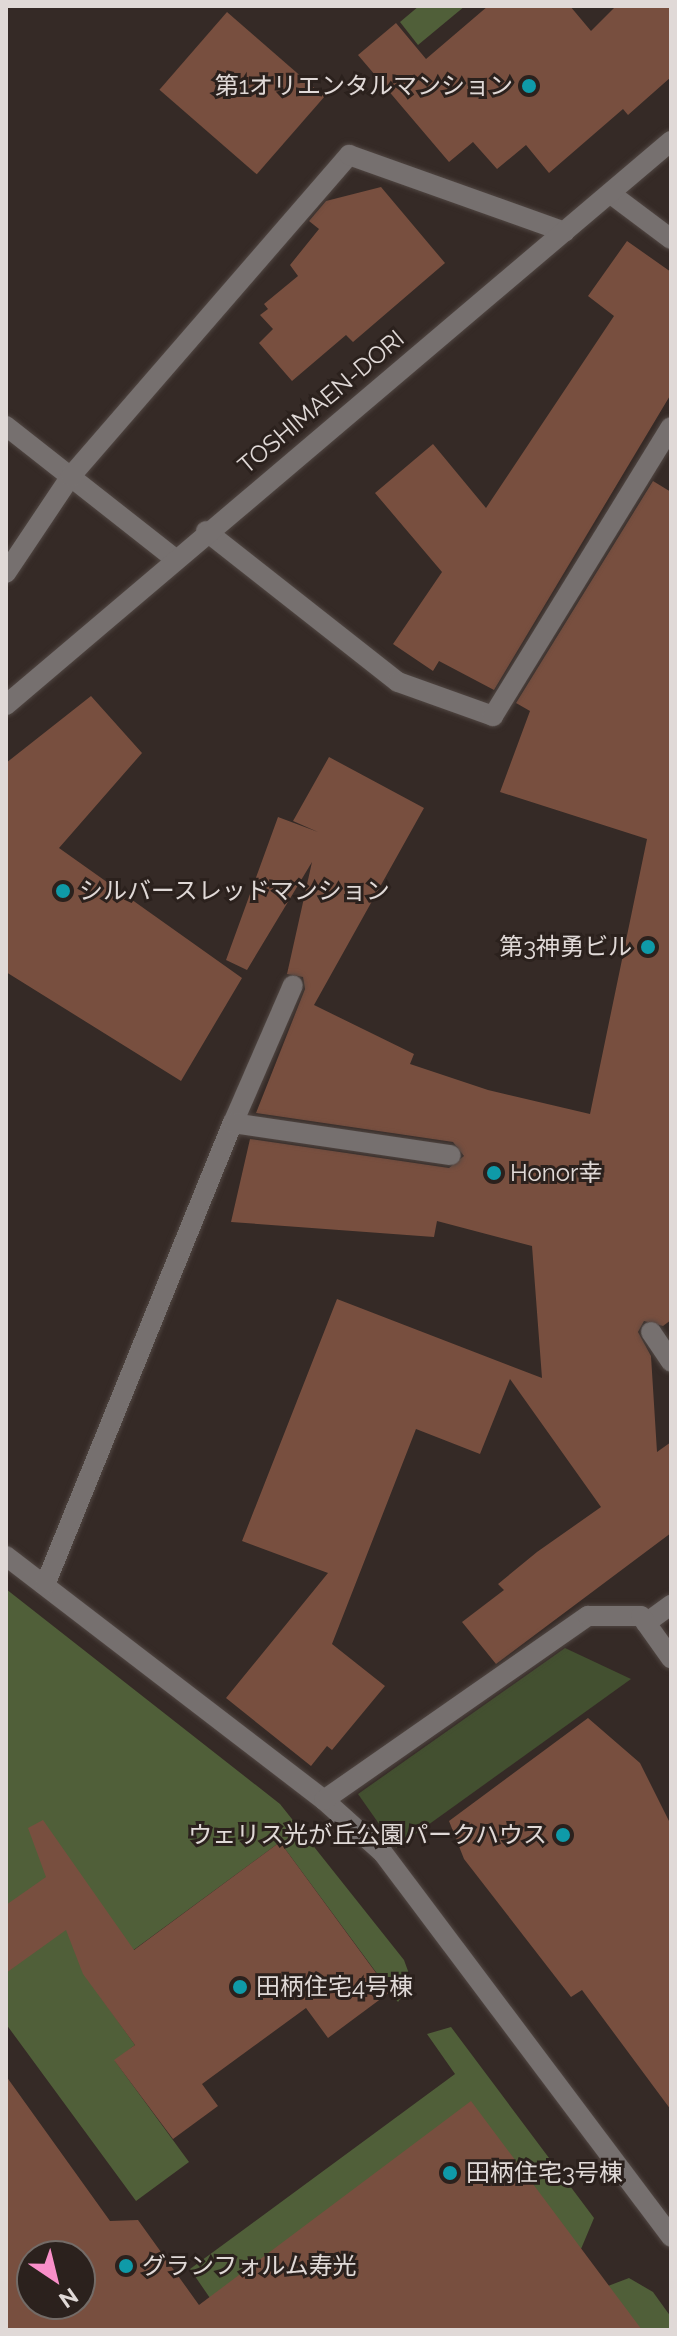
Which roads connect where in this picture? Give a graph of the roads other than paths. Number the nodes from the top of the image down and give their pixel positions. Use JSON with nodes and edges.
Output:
{"nodes":[{"id":1,"x":671,"y":141,"type":"edge"},
{"id":2,"x":611,"y":194,"type":"junction"},
{"id":3,"x":565,"y":232,"type":"junction"},
{"id":4,"x":671,"y":239,"type":"edge"},
{"id":5,"x":6,"y":426,"type":"edge"},
{"id":6,"x":671,"y":427,"type":"edge"},
{"id":7,"x":71,"y":476,"type":"junction"},
{"id":8,"x":206,"y":531,"type":"junction"},
{"id":9,"x":175,"y":559,"type":"junction"},
{"id":10,"x":6,"y":573,"type":"edge"},
{"id":11,"x":6,"y":705,"type":"edge"},
{"id":12,"x":293,"y":985,"type":"dead end"},
{"id":13,"x":233,"y":1123,"type":"junction"},
{"id":14,"x":451,"y":1155,"type":"dead end"},
{"id":15,"x":651,"y":1332,"type":"dead end"},
{"id":16,"x":671,"y":1362,"type":"edge"},
{"id":17,"x":6,"y":1556,"type":"edge"},
{"id":18,"x":45,"y":1585,"type":"junction"},
{"id":19,"x":671,"y":1605,"type":"edge"},
{"id":20,"x":646,"y":1623,"type":"junction"},
{"id":21,"x":671,"y":1658,"type":"edge"},
{"id":22,"x":324,"y":1800,"type":"junction"},
{"id":23,"x":671,"y":2237,"type":"edge"}],
"edges":[{"from":1,"to":2,"type":"street","name":"TOSHIMAEN-DORI"},
{"from":2,"to":3,"type":"street","name":"TOSHIMAEN-DORI"},
{"from":2,"to":4,"type":"street"},
{"from":3,"to":7,"type":"street"},
{"from":3,"to":8,"type":"street","name":"TOSHIMAEN-DORI"},
{"from":5,"to":7,"type":"street"},
{"from":6,"to":8,"type":"street"},
{"from":7,"to":9,"type":"street"},
{"from":7,"to":10,"type":"street"},
{"from":8,"to":9,"type":"street","name":"TOSHIMAEN-DORI"},
{"from":9,"to":11,"type":"street","name":"TOSHIMAEN-DORI"},
{"from":12,"to":13,"type":"street"},
{"from":13,"to":14,"type":"street"},
{"from":13,"to":18,"type":"street"},
{"from":15,"to":16,"type":"street"},
{"from":17,"to":18,"type":"street"},
{"from":18,"to":22,"type":"street"},
{"from":19,"to":20,"type":"street"},
{"from":20,"to":21,"type":"street"},
{"from":20,"to":22,"type":"street"},
{"from":22,"to":23,"type":"street"}]}
